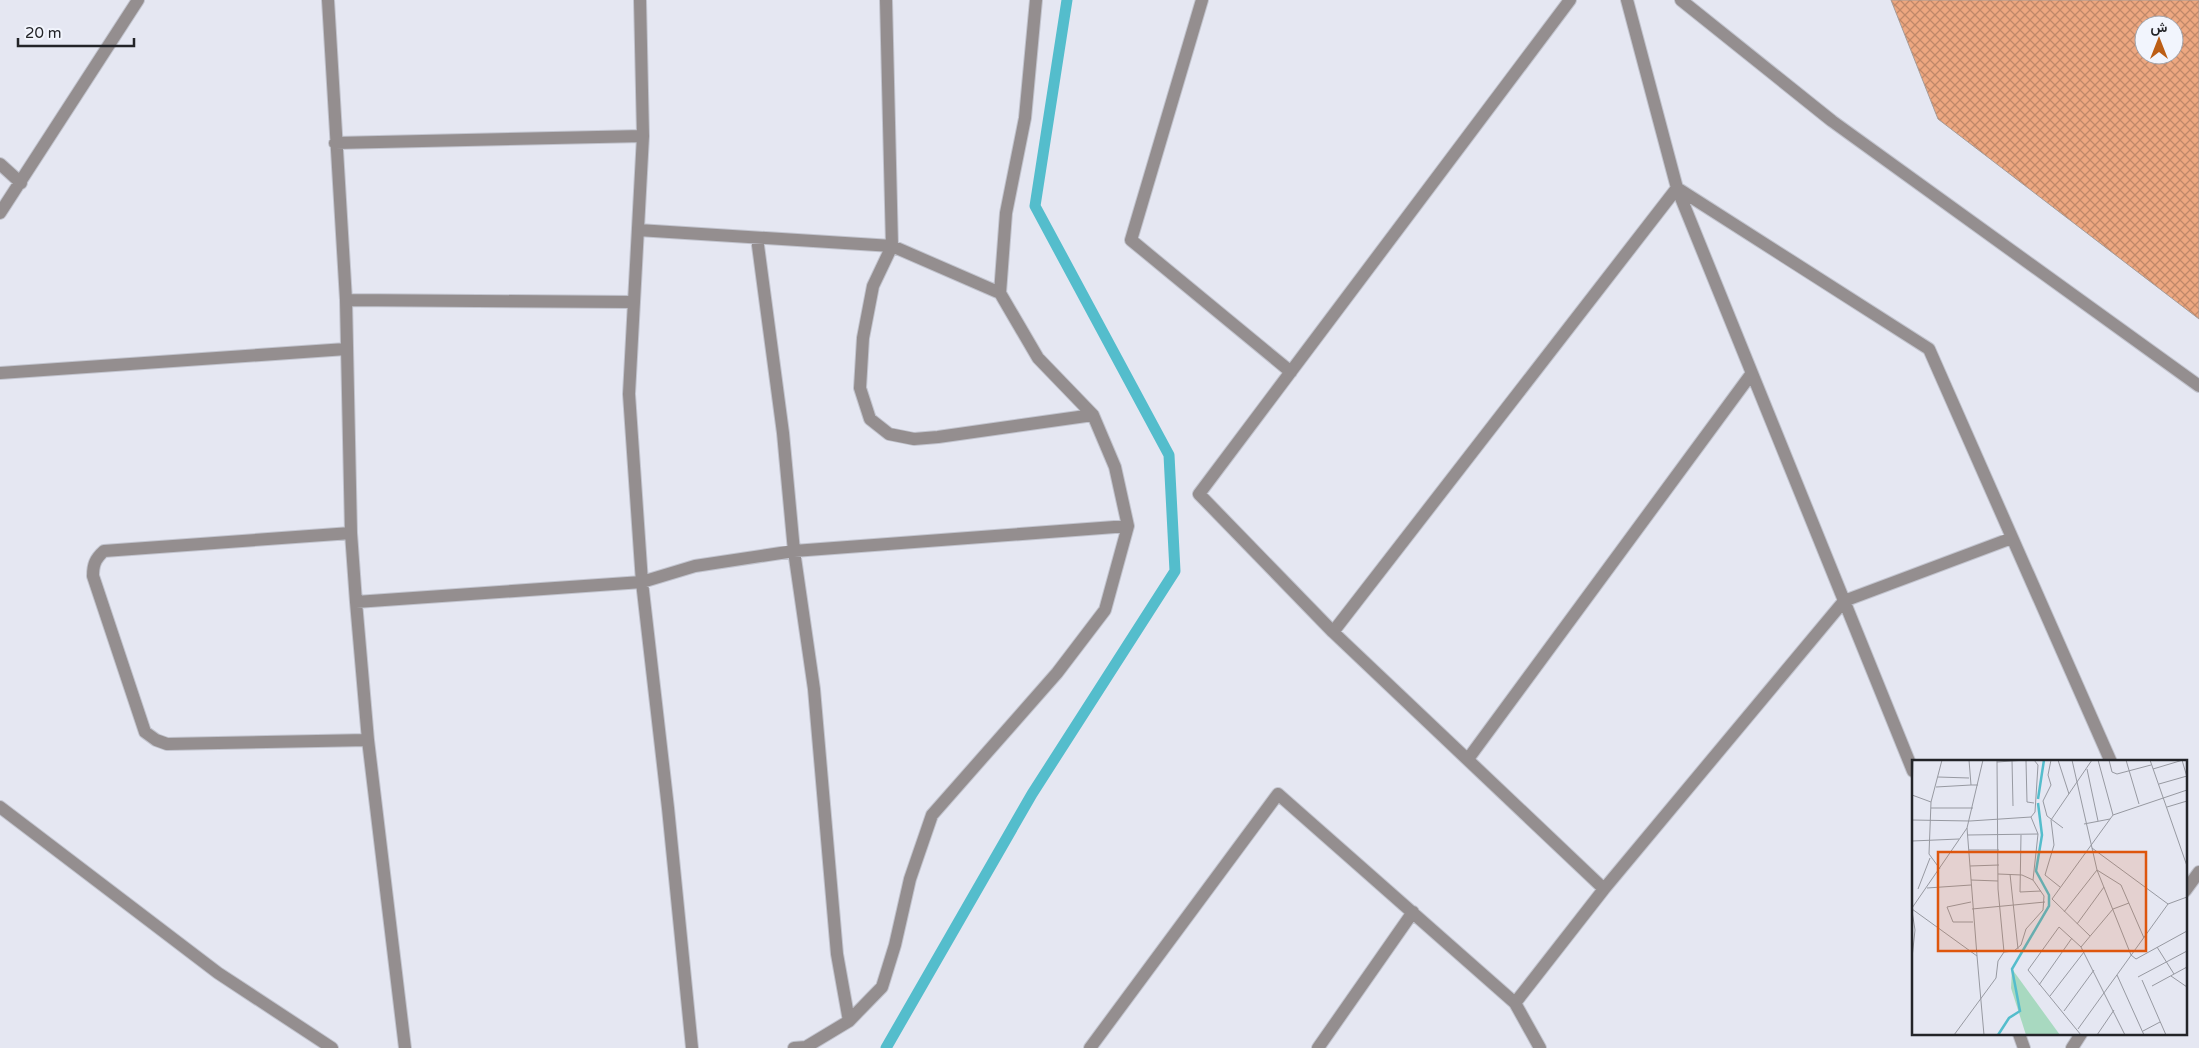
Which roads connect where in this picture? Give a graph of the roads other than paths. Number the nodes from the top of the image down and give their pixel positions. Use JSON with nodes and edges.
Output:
{"nodes":[{"id":1,"x":138,"y":0,"type":"edge"},
{"id":2,"x":328,"y":0,"type":"edge"},
{"id":3,"x":640,"y":0,"type":"edge"},
{"id":4,"x":886,"y":0,"type":"edge"},
{"id":5,"x":1036,"y":0,"type":"edge"},
{"id":6,"x":1202,"y":0,"type":"edge"},
{"id":7,"x":1570,"y":0,"type":"edge"},
{"id":8,"x":1627,"y":0,"type":"edge"},
{"id":9,"x":1681,"y":0,"type":"edge"},
{"id":10,"x":643,"y":136,"type":"junction"},
{"id":11,"x":335,"y":143,"type":"junction"},
{"id":12,"x":0,"y":164,"type":"edge"},
{"id":13,"x":21,"y":182,"type":"junction"},
{"id":14,"x":1677,"y":188,"type":"junction"},
{"id":15,"x":0,"y":213,"type":"edge"},
{"id":16,"x":638,"y":230,"type":"junction"},
{"id":17,"x":757,"y":238,"type":"junction"},
{"id":18,"x":892,"y":246,"type":"junction"},
{"id":19,"x":1000,"y":293,"type":"junction"},
{"id":20,"x":346,"y":300,"type":"junction"},
{"id":21,"x":634,"y":302,"type":"junction"},
{"id":22,"x":346,"y":349,"type":"junction"},
{"id":23,"x":1291,"y":372,"type":"junction"},
{"id":24,"x":0,"y":373,"type":"edge"},
{"id":25,"x":1752,"y":373,"type":"junction"},
{"id":26,"x":2199,"y":386,"type":"edge"},
{"id":27,"x":1093,"y":415,"type":"junction"},
{"id":28,"x":1128,"y":526,"type":"junction"},
{"id":29,"x":351,"y":533,"type":"junction"},
{"id":30,"x":2012,"y":538,"type":"junction"},
{"id":31,"x":794,"y":552,"type":"junction"},
{"id":32,"x":642,"y":582,"type":"junction"},
{"id":33,"x":1844,"y":601,"type":"junction"},
{"id":34,"x":356,"y":602,"type":"junction"},
{"id":35,"x":1333,"y":632,"type":"junction"},
{"id":36,"x":368,"y":740,"type":"junction"},
{"id":37,"x":1468,"y":759,"type":"junction"},
{"id":38,"x":2110,"y":760,"type":"edge"},
{"id":39,"x":1912,"y":769,"type":"edge"},
{"id":40,"x":0,"y":807,"type":"edge"},
{"id":41,"x":2199,"y":872,"type":"edge"},
{"id":42,"x":1604,"y":889,"type":"junction"},
{"id":43,"x":2186,"y":890,"type":"edge"},
{"id":44,"x":1413,"y":912,"type":"junction"},
{"id":45,"x":1515,"y":1003,"type":"junction"},
{"id":46,"x":849,"y":1022,"type":"junction"},
{"id":47,"x":2020,"y":1036,"type":"edge"},
{"id":48,"x":2081,"y":1036,"type":"edge"},
{"id":49,"x":332,"y":1048,"type":"edge"},
{"id":50,"x":405,"y":1048,"type":"edge"},
{"id":51,"x":692,"y":1048,"type":"edge"},
{"id":52,"x":794,"y":1048,"type":"edge"},
{"id":53,"x":1090,"y":1048,"type":"edge"},
{"id":54,"x":1318,"y":1048,"type":"edge"},
{"id":55,"x":1540,"y":1048,"type":"edge"},
{"id":56,"x":2024,"y":1048,"type":"edge"},
{"id":57,"x":2072,"y":1048,"type":"edge"}],
"edges":[{"from":1,"to":13,"type":"street"},
{"from":2,"to":11,"type":"street"},
{"from":3,"to":10,"type":"street"},
{"from":4,"to":18,"type":"street"},
{"from":5,"to":19,"type":"street"},
{"from":6,"to":23,"type":"street"},
{"from":7,"to":23,"type":"street"},
{"from":8,"to":14,"type":"street"},
{"from":9,"to":26,"type":"street"},
{"from":10,"to":11,"type":"street"},
{"from":10,"to":16,"type":"street"},
{"from":11,"to":20,"type":"street"},
{"from":12,"to":13,"type":"street"},
{"from":13,"to":15,"type":"street"},
{"from":14,"to":25,"type":"street"},
{"from":14,"to":30,"type":"street"},
{"from":14,"to":35,"type":"street"},
{"from":16,"to":17,"type":"street"},
{"from":16,"to":21,"type":"street"},
{"from":17,"to":18,"type":"street"},
{"from":17,"to":31,"type":"street"},
{"from":18,"to":19,"type":"street"},
{"from":18,"to":27,"type":"street"},
{"from":19,"to":27,"type":"street"},
{"from":20,"to":21,"type":"street"},
{"from":20,"to":22,"type":"street"},
{"from":21,"to":32,"type":"street"},
{"from":22,"to":24,"type":"street"},
{"from":22,"to":29,"type":"street"},
{"from":23,"to":35,"type":"street"},
{"from":25,"to":33,"type":"street"},
{"from":25,"to":37,"type":"street"},
{"from":27,"to":28,"type":"street"},
{"from":28,"to":31,"type":"street"},
{"from":28,"to":46,"type":"street"},
{"from":29,"to":34,"type":"street"},
{"from":29,"to":36,"type":"street"},
{"from":30,"to":33,"type":"street"},
{"from":30,"to":38,"type":"street"},
{"from":31,"to":32,"type":"street"},
{"from":31,"to":46,"type":"street"},
{"from":32,"to":34,"type":"street"},
{"from":32,"to":51,"type":"street"},
{"from":33,"to":39,"type":"street"},
{"from":33,"to":42,"type":"street"},
{"from":34,"to":36,"type":"street"},
{"from":35,"to":37,"type":"street"},
{"from":36,"to":50,"type":"street"},
{"from":37,"to":42,"type":"street"},
{"from":40,"to":49,"type":"street"},
{"from":41,"to":43,"type":"street"},
{"from":42,"to":45,"type":"street"},
{"from":44,"to":45,"type":"street"},
{"from":44,"to":53,"type":"street"},
{"from":44,"to":54,"type":"street"},
{"from":45,"to":55,"type":"street"},
{"from":46,"to":52,"type":"street"},
{"from":47,"to":56,"type":"street"},
{"from":48,"to":57,"type":"street"}]}
